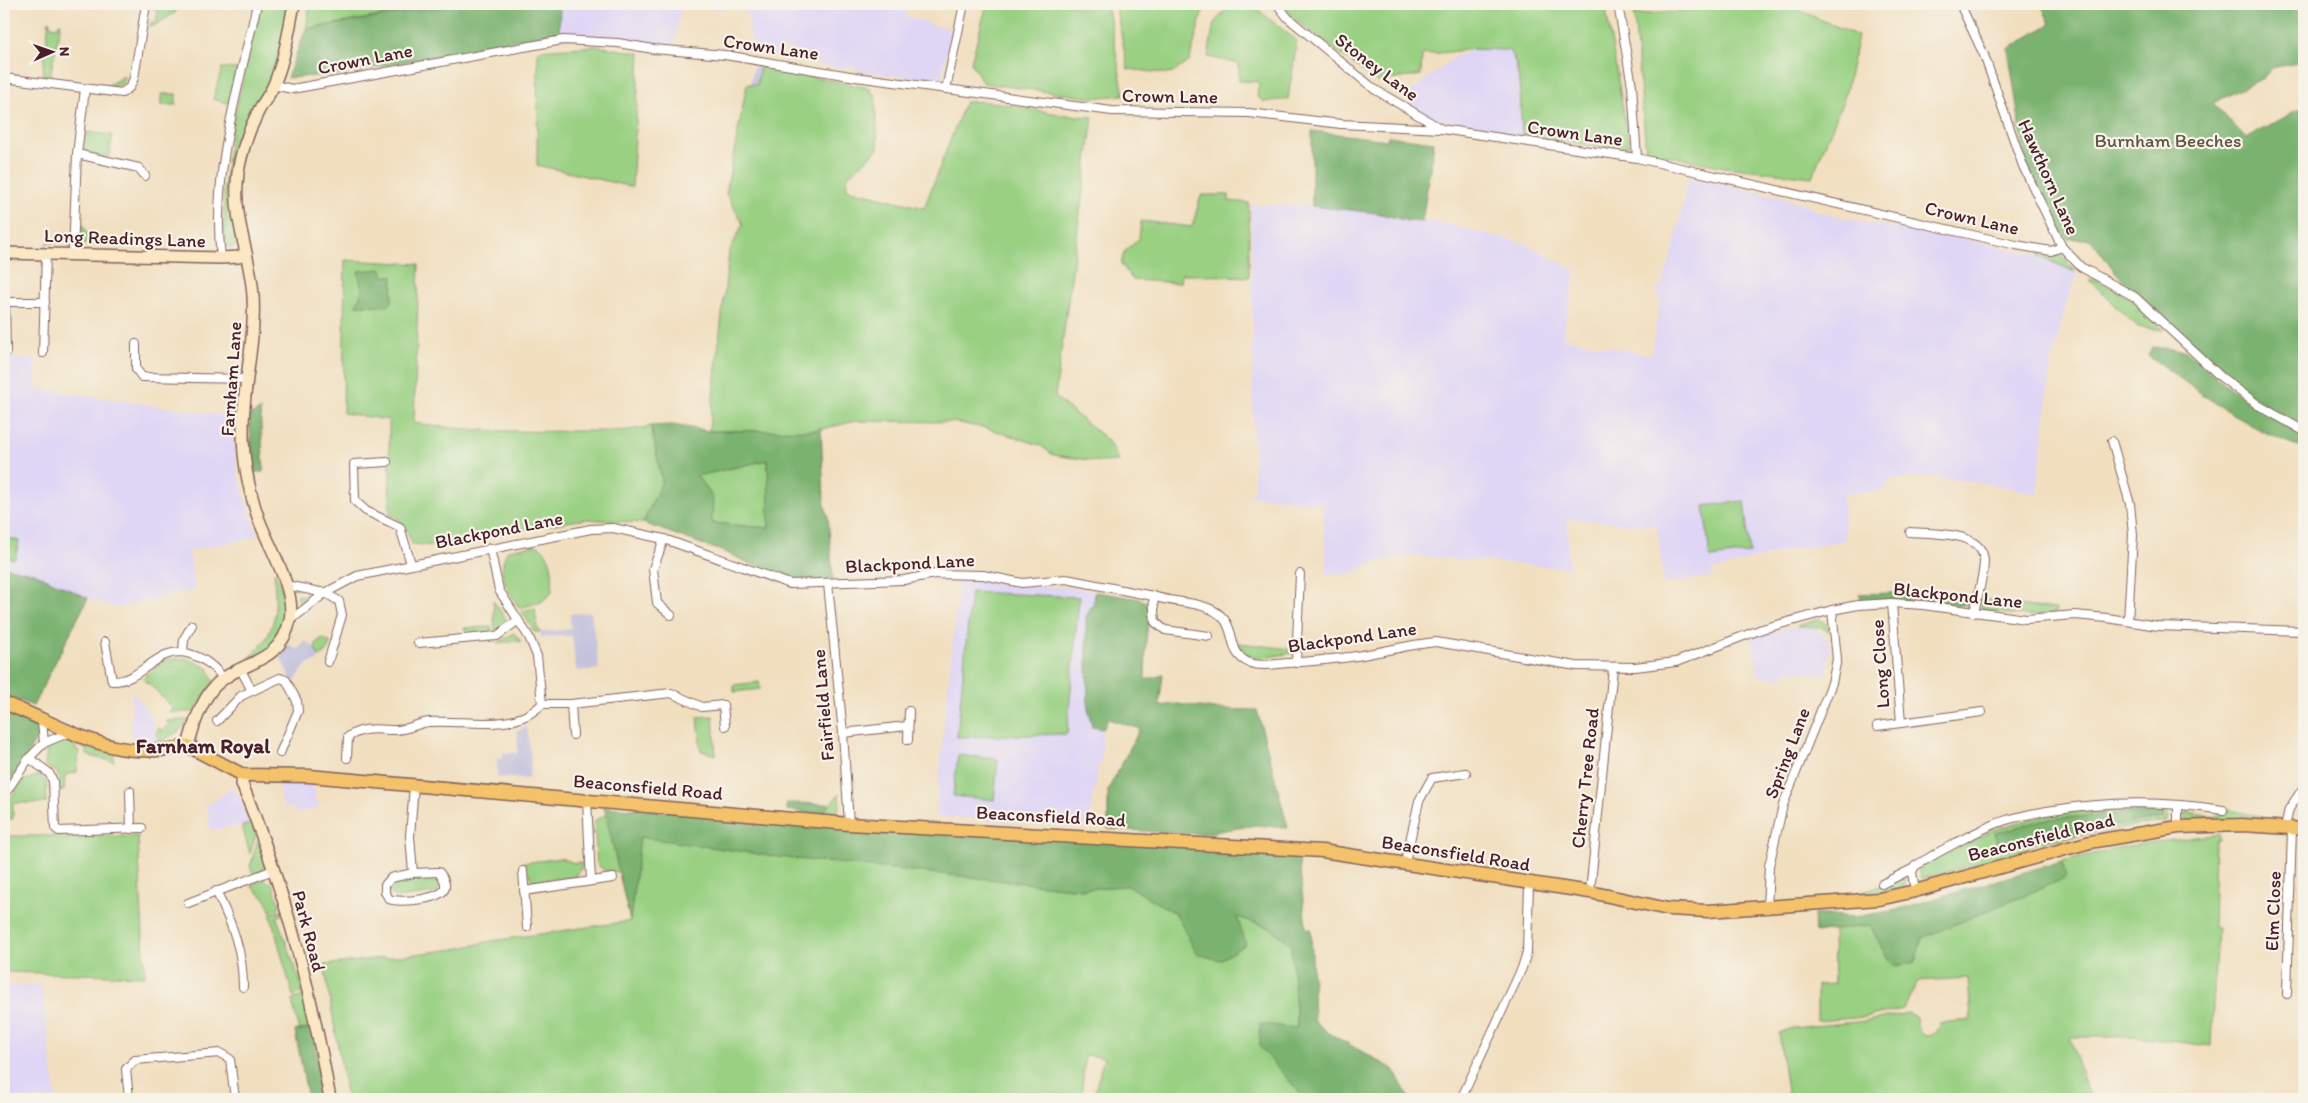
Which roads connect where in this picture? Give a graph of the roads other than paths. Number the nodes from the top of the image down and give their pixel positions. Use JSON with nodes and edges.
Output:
{"nodes":[{"id":1,"x":146,"y":4,"type":"edge"},
{"id":2,"x":257,"y":4,"type":"edge"},
{"id":3,"x":294,"y":4,"type":"edge"},
{"id":4,"x":964,"y":4,"type":"edge"},
{"id":5,"x":1277,"y":4,"type":"edge"},
{"id":6,"x":1618,"y":4,"type":"edge"},
{"id":7,"x":1960,"y":4,"type":"edge"},
{"id":8,"x":4,"y":78,"type":"edge"},
{"id":9,"x":274,"y":85,"type":"junction"},
{"id":10,"x":946,"y":88,"type":"junction"},
{"id":11,"x":86,"y":89,"type":"junction"},
{"id":12,"x":1441,"y":129,"type":"junction"},
{"id":13,"x":77,"y":154,"type":"junction"},
{"id":14,"x":1637,"y":158,"type":"junction"},
{"id":15,"x":145,"y":176,"type":"dead end"},
{"id":16,"x":2062,"y":247,"type":"junction"},
{"id":17,"x":4,"y":253,"type":"edge"},
{"id":18,"x":46,"y":253,"type":"junction"},
{"id":19,"x":245,"y":253,"type":"junction"},
{"id":20,"x":73,"y":254,"type":"junction"},
{"id":21,"x":221,"y":258,"type":"junction"},
{"id":22,"x":4,"y":302,"type":"edge"},
{"id":23,"x":44,"y":302,"type":"junction"},
{"id":24,"x":136,"y":344,"type":"dead end"},
{"id":25,"x":6,"y":352,"type":"dead end"},
{"id":26,"x":43,"y":354,"type":"dead end"},
{"id":27,"x":246,"y":379,"type":"junction"},
{"id":28,"x":2304,"y":432,"type":"edge"},
{"id":29,"x":2112,"y":441,"type":"dead end"},
{"id":30,"x":387,"y":462,"type":"dead end"},
{"id":31,"x":1910,"y":532,"type":"dead end"},
{"id":32,"x":664,"y":539,"type":"junction"},
{"id":33,"x":490,"y":548,"type":"junction"},
{"id":34,"x":412,"y":564,"type":"junction"},
{"id":35,"x":1300,"y":574,"type":"dead end"},
{"id":36,"x":828,"y":584,"type":"junction"},
{"id":37,"x":286,"y":585,"type":"junction"},
{"id":38,"x":325,"y":592,"type":"junction"},
{"id":39,"x":1153,"y":596,"type":"junction"},
{"id":40,"x":1892,"y":603,"type":"junction"},
{"id":41,"x":1832,"y":610,"type":"junction"},
{"id":42,"x":1974,"y":613,"type":"junction"},
{"id":43,"x":671,"y":615,"type":"dead end"},
{"id":44,"x":290,"y":618,"type":"junction"},
{"id":45,"x":517,"y":621,"type":"junction"},
{"id":46,"x":2128,"y":622,"type":"junction"},
{"id":47,"x":192,"y":625,"type":"dead end"},
{"id":48,"x":2304,"y":631,"type":"edge"},
{"id":49,"x":1209,"y":636,"type":"dead end"},
{"id":50,"x":105,"y":642,"type":"dead end"},
{"id":51,"x":418,"y":643,"type":"dead end"},
{"id":52,"x":183,"y":652,"type":"junction"},
{"id":53,"x":328,"y":662,"type":"dead end"},
{"id":54,"x":1296,"y":663,"type":"junction"},
{"id":55,"x":1613,"y":668,"type":"junction"},
{"id":56,"x":242,"y":670,"type":"junction"},
{"id":57,"x":224,"y":679,"type":"junction"},
{"id":58,"x":252,"y":692,"type":"junction"},
{"id":59,"x":4,"y":703,"type":"edge"},
{"id":60,"x":542,"y":704,"type":"junction"},
{"id":61,"x":571,"y":704,"type":"junction"},
{"id":62,"x":909,"y":711,"type":"dead end"},
{"id":63,"x":1982,"y":712,"type":"dead end"},
{"id":64,"x":42,"y":720,"type":"junction"},
{"id":65,"x":216,"y":721,"type":"dead end"},
{"id":66,"x":1901,"y":723,"type":"junction"},
{"id":67,"x":725,"y":726,"type":"dead end"},
{"id":68,"x":907,"y":726,"type":"junction"},
{"id":69,"x":1877,"y":726,"type":"dead end"},
{"id":70,"x":342,"y":731,"type":"dead end"},
{"id":71,"x":68,"y":733,"type":"junction"},
{"id":72,"x":843,"y":733,"type":"junction"},
{"id":73,"x":573,"y":735,"type":"dead end"},
{"id":74,"x":348,"y":737,"type":"junction"},
{"id":75,"x":908,"y":740,"type":"dead end"},
{"id":76,"x":44,"y":743,"type":"junction"},
{"id":77,"x":188,"y":746,"type":"junction"},
{"id":78,"x":280,"y":753,"type":"dead end"},
{"id":79,"x":30,"y":758,"type":"junction"},
{"id":80,"x":347,"y":758,"type":"dead end"},
{"id":81,"x":1466,"y":773,"type":"dead end"},
{"id":82,"x":243,"y":776,"type":"junction"},
{"id":83,"x":414,"y":785,"type":"junction"},
{"id":84,"x":2304,"y":786,"type":"edge"},
{"id":85,"x":130,"y":791,"type":"dead end"},
{"id":86,"x":4,"y":795,"type":"edge"},
{"id":87,"x":587,"y":800,"type":"junction"},
{"id":88,"x":2178,"y":806,"type":"junction"},
{"id":89,"x":2223,"y":810,"type":"dead end"},
{"id":90,"x":849,"y":824,"type":"junction"},
{"id":91,"x":2178,"y":827,"type":"junction"},
{"id":92,"x":142,"y":828,"type":"dead end"},
{"id":93,"x":2294,"y":828,"type":"edge"},
{"id":94,"x":131,"y":829,"type":"junction"},
{"id":95,"x":1405,"y":863,"type":"junction"},
{"id":96,"x":1912,"y":869,"type":"junction"},
{"id":97,"x":274,"y":870,"type":"junction"},
{"id":98,"x":523,"y":871,"type":"dead end"},
{"id":99,"x":413,"y":873,"type":"junction"},
{"id":100,"x":613,"y":878,"type":"dead end"},
{"id":101,"x":592,"y":881,"type":"junction"},
{"id":102,"x":1529,"y":883,"type":"junction"},
{"id":103,"x":1882,"y":884,"type":"dead end"},
{"id":104,"x":524,"y":890,"type":"junction"},
{"id":105,"x":216,"y":891,"type":"junction"},
{"id":106,"x":1915,"y":891,"type":"junction"},
{"id":107,"x":1590,"y":892,"type":"junction"},
{"id":108,"x":188,"y":903,"type":"dead end"},
{"id":109,"x":1767,"y":908,"type":"junction"},
{"id":110,"x":526,"y":927,"type":"dead end"},
{"id":111,"x":243,"y":987,"type":"dead end"},
{"id":112,"x":2287,"y":994,"type":"dead end"},
{"id":113,"x":129,"y":1099,"type":"edge"},
{"id":114,"x":235,"y":1099,"type":"edge"},
{"id":115,"x":330,"y":1099,"type":"edge"},
{"id":116,"x":1461,"y":1099,"type":"edge"}],
"edges":[{"from":1,"to":11,"type":"street"},
{"from":2,"to":21,"type":"street"},
{"from":3,"to":9,"type":"street","name":"Farnham Lane"},
{"from":4,"to":10,"type":"street"},
{"from":5,"to":12,"type":"street","name":"Stoney Lane"},
{"from":6,"to":14,"type":"street"},
{"from":7,"to":16,"type":"street","name":"Hawthorn Lane"},
{"from":8,"to":11,"type":"street"},
{"from":9,"to":10,"type":"street","name":"Crown Lane"},
{"from":9,"to":19,"type":"street","name":"Farnham Lane"},
{"from":10,"to":12,"type":"street","name":"Crown Lane"},
{"from":11,"to":13,"type":"street"},
{"from":12,"to":14,"type":"street","name":"Crown Lane"},
{"from":13,"to":15,"type":"street"},
{"from":13,"to":20,"type":"street"},
{"from":14,"to":16,"type":"street","name":"Crown Lane"},
{"from":16,"to":28,"type":"street","name":"Hawthorn Lane"},
{"from":17,"to":18,"type":"street","name":"Long Readings Lane"},
{"from":18,"to":20,"type":"street","name":"Long Readings Lane"},
{"from":18,"to":23,"type":"street"},
{"from":19,"to":21,"type":"street","name":"Long Readings Lane"},
{"from":19,"to":27,"type":"street","name":"Farnham Lane"},
{"from":20,"to":21,"type":"street","name":"Long Readings Lane"},
{"from":22,"to":23,"type":"street"},
{"from":22,"to":25,"type":"street"},
{"from":23,"to":26,"type":"street"},
{"from":24,"to":27,"type":"street"},
{"from":27,"to":37,"type":"street","name":"Farnham Lane"},
{"from":29,"to":46,"type":"street"},
{"from":30,"to":34,"type":"street"},
{"from":31,"to":42,"type":"street"},
{"from":32,"to":33,"type":"street","name":"Blackpond Lane"},
{"from":32,"to":36,"type":"street","name":"Blackpond Lane"},
{"from":32,"to":43,"type":"street"},
{"from":33,"to":34,"type":"street","name":"Blackpond Lane"},
{"from":33,"to":45,"type":"street"},
{"from":34,"to":38,"type":"street","name":"Blackpond Lane"},
{"from":35,"to":54,"type":"street"},
{"from":36,"to":39,"type":"street","name":"Blackpond Lane"},
{"from":36,"to":72,"type":"street","name":"Fairfield Lane"},
{"from":37,"to":38,"type":"street"},
{"from":37,"to":44,"type":"street","name":"Farnham Lane"},
{"from":38,"to":44,"type":"street","name":"Blackpond Lane"},
{"from":38,"to":53,"type":"street"},
{"from":39,"to":49,"type":"street"},
{"from":39,"to":54,"type":"street","name":"Blackpond Lane"},
{"from":40,"to":41,"type":"street","name":"Blackpond Lane"},
{"from":40,"to":42,"type":"street","name":"Blackpond Lane"},
{"from":40,"to":66,"type":"street","name":"Long Close"},
{"from":41,"to":55,"type":"street","name":"Blackpond Lane"},
{"from":41,"to":109,"type":"street","name":"Spring Lane"},
{"from":42,"to":46,"type":"street","name":"Blackpond Lane"},
{"from":44,"to":56,"type":"street","name":"Farnham Lane"},
{"from":45,"to":51,"type":"street"},
{"from":45,"to":60,"type":"street"},
{"from":46,"to":48,"type":"street","name":"Blackpond Lane"},
{"from":47,"to":52,"type":"street"},
{"from":50,"to":52,"type":"street"},
{"from":52,"to":57,"type":"street"},
{"from":54,"to":55,"type":"street","name":"Blackpond Lane"},
{"from":55,"to":107,"type":"street","name":"Cherry Tree Road"},
{"from":56,"to":57,"type":"street","name":"Farnham Lane"},
{"from":56,"to":58,"type":"street"},
{"from":57,"to":77,"type":"street","name":"Farnham Lane"},
{"from":58,"to":65,"type":"street"},
{"from":58,"to":78,"type":"street"},
{"from":59,"to":64,"type":"main road"},
{"from":60,"to":61,"type":"street"},
{"from":60,"to":74,"type":"street"},
{"from":61,"to":67,"type":"street"},
{"from":61,"to":73,"type":"street"},
{"from":62,"to":68,"type":"street"},
{"from":63,"to":66,"type":"street","name":"Long Close"},
{"from":64,"to":71,"type":"main road"},
{"from":64,"to":76,"type":"street"},
{"from":66,"to":69,"type":"street","name":"Long Close"},
{"from":68,"to":72,"type":"street"},
{"from":68,"to":75,"type":"street"},
{"from":70,"to":74,"type":"street"},
{"from":71,"to":76,"type":"street"},
{"from":71,"to":77,"type":"main road"},
{"from":72,"to":90,"type":"street","name":"Fairfield Lane"},
{"from":74,"to":80,"type":"street"},
{"from":76,"to":79,"type":"street"},
{"from":77,"to":82,"type":"main road"},
{"from":79,"to":86,"type":"street"},
{"from":79,"to":94,"type":"street"},
{"from":81,"to":95,"type":"street"},
{"from":82,"to":83,"type":"main road","name":"Beaconsfield Road"},
{"from":82,"to":97,"type":"street","name":"Park Road"},
{"from":83,"to":87,"type":"main road","name":"Beaconsfield Road"},
{"from":83,"to":99,"type":"street"},
{"from":84,"to":93,"type":"street","name":"Elm Close"},
{"from":85,"to":94,"type":"street"},
{"from":87,"to":90,"type":"main road","name":"Beaconsfield Road"},
{"from":87,"to":101,"type":"street"},
{"from":88,"to":89,"type":"street","name":"Beaconsfield Road"},
{"from":88,"to":91,"type":"street"},
{"from":88,"to":96,"type":"street","name":"Beaconsfield Road"},
{"from":90,"to":95,"type":"main road","name":"Beaconsfield Road"},
{"from":91,"to":93,"type":"main road","name":"Beaconsfield Road"},
{"from":91,"to":106,"type":"main road","name":"Beaconsfield Road"},
{"from":92,"to":94,"type":"street"},
{"from":93,"to":112,"type":"street","name":"Elm Close"},
{"from":95,"to":102,"type":"main road","name":"Beaconsfield Road"},
{"from":96,"to":103,"type":"street","name":"Beaconsfield Road"},
{"from":96,"to":106,"type":"street"},
{"from":97,"to":105,"type":"street"},
{"from":97,"to":115,"type":"street","name":"Park Road"},
{"from":98,"to":104,"type":"street"},
{"from":99,"to":99,"type":"street"},
{"from":100,"to":101,"type":"street"},
{"from":101,"to":104,"type":"street"},
{"from":102,"to":107,"type":"main road","name":"Beaconsfield Road"},
{"from":102,"to":116,"type":"street"},
{"from":104,"to":110,"type":"street"},
{"from":105,"to":108,"type":"street"},
{"from":105,"to":111,"type":"street"},
{"from":106,"to":109,"type":"main road","name":"Beaconsfield Road"},
{"from":107,"to":109,"type":"main road","name":"Beaconsfield Road"},
{"from":113,"to":114,"type":"street"}]}
